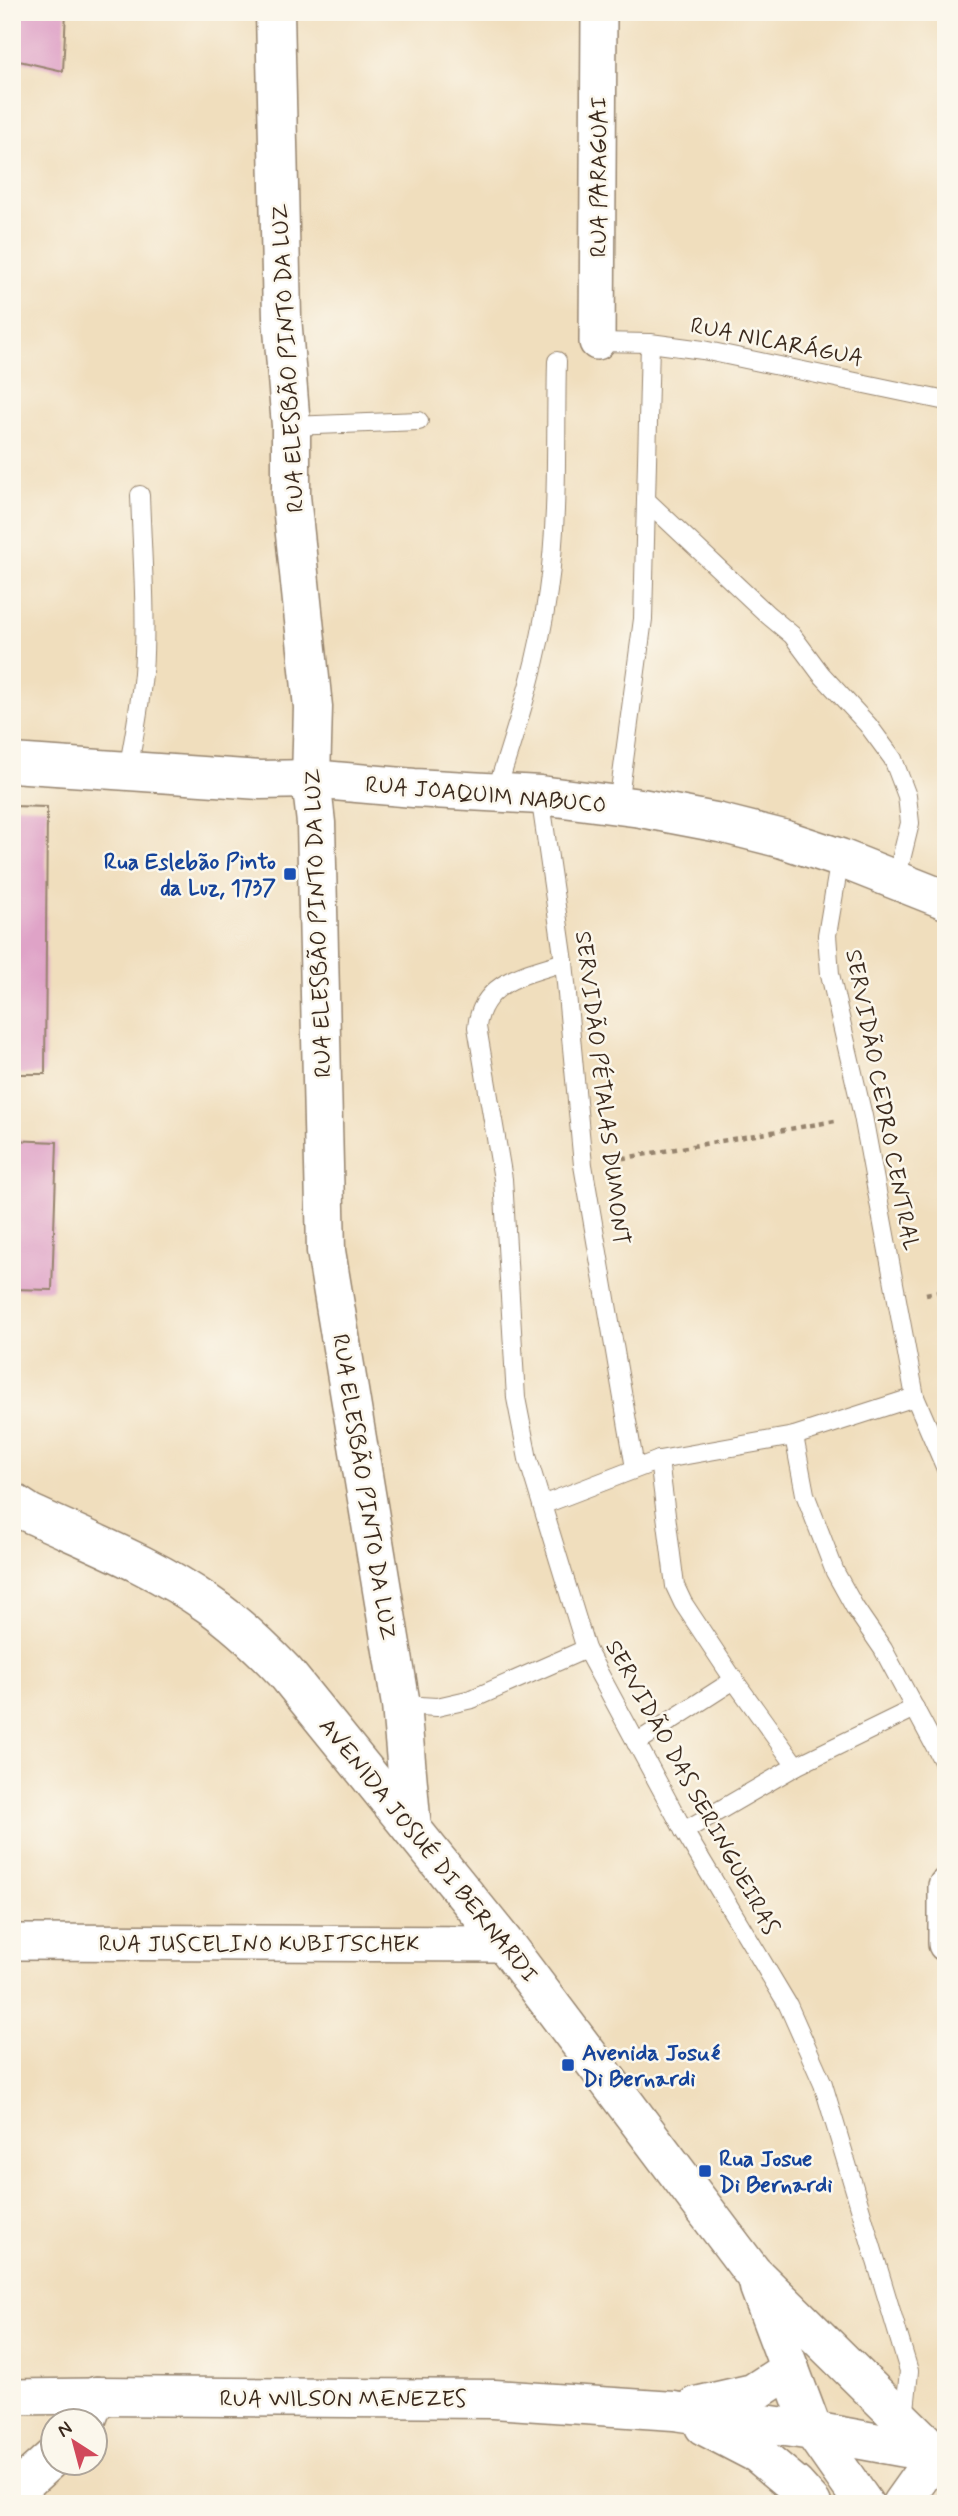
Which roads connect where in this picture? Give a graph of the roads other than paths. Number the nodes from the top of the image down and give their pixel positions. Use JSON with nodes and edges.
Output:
{"nodes":[{"id":1,"x":275,"y":12,"type":"edge"},
{"id":2,"x":599,"y":12,"type":"edge"},
{"id":3,"x":597,"y":342,"type":"joint"},
{"id":4,"x":650,"y":343,"type":"junction"},
{"id":5,"x":557,"y":361,"type":"dead end"},
{"id":6,"x":946,"y":401,"type":"edge"},
{"id":7,"x":419,"y":421,"type":"dead end"},
{"id":8,"x":291,"y":426,"type":"junction"},
{"id":9,"x":140,"y":495,"type":"dead end"},
{"id":10,"x":646,"y":500,"type":"junction"},
{"id":11,"x":12,"y":763,"type":"edge"},
{"id":12,"x":128,"y":770,"type":"junction"},
{"id":13,"x":312,"y":779,"type":"junction"},
{"id":14,"x":496,"y":792,"type":"junction"},
{"id":15,"x":540,"y":795,"type":"junction"},
{"id":16,"x":618,"y":805,"type":"junction"},
{"id":17,"x":839,"y":858,"type":"junction"},
{"id":18,"x":896,"y":880,"type":"junction"},
{"id":19,"x":946,"y":900,"type":"edge"},
{"id":20,"x":564,"y":962,"type":"junction"},
{"id":21,"x":915,"y":1397,"type":"junction"},
{"id":22,"x":794,"y":1436,"type":"junction"},
{"id":23,"x":659,"y":1460,"type":"junction"},
{"id":24,"x":635,"y":1468,"type":"junction"},
{"id":25,"x":946,"y":1469,"type":"edge"},
{"id":26,"x":542,"y":1505,"type":"junction"},
{"id":27,"x":18,"y":1510,"type":"edge"},
{"id":28,"x":586,"y":1649,"type":"junction"},
{"id":29,"x":734,"y":1680,"type":"junction"},
{"id":30,"x":401,"y":1705,"type":"junction"},
{"id":31,"x":915,"y":1708,"type":"junction"},
{"id":32,"x":636,"y":1743,"type":"junction"},
{"id":33,"x":796,"y":1766,"type":"junction"},
{"id":34,"x":946,"y":1767,"type":"edge"},
{"id":35,"x":412,"y":1829,"type":"junction"},
{"id":36,"x":684,"y":1831,"type":"junction"},
{"id":37,"x":946,"y":1886,"type":"edge"},
{"id":38,"x":12,"y":1942,"type":"edge"},
{"id":39,"x":505,"y":1944,"type":"junction"},
{"id":40,"x":946,"y":1944,"type":"edge"},
{"id":41,"x":752,"y":2272,"type":"junction"},
{"id":42,"x":790,"y":2369,"type":"junction"},
{"id":43,"x":12,"y":2397,"type":"edge"},
{"id":44,"x":84,"y":2408,"type":"edge"},
{"id":45,"x":108,"y":2409,"type":"edge"},
{"id":46,"x":674,"y":2410,"type":"junction"},
{"id":47,"x":904,"y":2420,"type":"junction"},
{"id":48,"x":813,"y":2431,"type":"junction"},
{"id":49,"x":944,"y":2453,"type":"edge"},
{"id":50,"x":38,"y":2471,"type":"edge"},
{"id":51,"x":12,"y":2494,"type":"edge"},
{"id":52,"x":812,"y":2504,"type":"edge"},
{"id":53,"x":864,"y":2504,"type":"edge"},
{"id":54,"x":901,"y":2504,"type":"edge"}],
"edges":[{"from":1,"to":8,"type":"main road","name":"RUA ELESBÃO PINTO DA LUZ"},
{"from":2,"to":3,"type":"street","name":"RUA PARAGUAI"},
{"from":3,"to":4,"type":"lane","name":"RUA NICARÁGUA"},
{"from":4,"to":6,"type":"lane","name":"RUA NICARÁGUA"},
{"from":4,"to":10,"type":"lane"},
{"from":5,"to":14,"type":"lane"},
{"from":7,"to":8,"type":"lane"},
{"from":8,"to":13,"type":"main road","name":"RUA ELESBÃO PINTO DA LUZ"},
{"from":9,"to":12,"type":"lane"},
{"from":10,"to":16,"type":"lane"},
{"from":10,"to":18,"type":"lane"},
{"from":11,"to":12,"type":"main road","name":"RUA JOAQUIM NABUCO"},
{"from":12,"to":13,"type":"main road","name":"RUA JOAQUIM NABUCO"},
{"from":13,"to":14,"type":"main road","name":"RUA JOAQUIM NABUCO"},
{"from":13,"to":30,"type":"main road","name":"RUA ELESBÃO PINTO DA LUZ"},
{"from":14,"to":15,"type":"main road","name":"RUA JOAQUIM NABUCO"},
{"from":15,"to":16,"type":"main road","name":"RUA JOAQUIM NABUCO"},
{"from":15,"to":20,"type":"lane","name":"SERVIDÃO PÉTALAS DUMONT"},
{"from":16,"to":17,"type":"main road","name":"RUA JOAQUIM NABUCO"},
{"from":17,"to":18,"type":"main road","name":"RUA JOAQUIM NABUCO"},
{"from":17,"to":21,"type":"lane","name":"SERVIDÃO CEDRO CENTRAL"},
{"from":18,"to":19,"type":"main road","name":"RUA JOAQUIM NABUCO"},
{"from":20,"to":24,"type":"lane","name":"SERVIDÃO PÉTALAS DUMONT"},
{"from":20,"to":26,"type":"lane","name":"SERVIDÃO DAS SERINGUEIRAS"},
{"from":21,"to":22,"type":"lane"},
{"from":21,"to":25,"type":"lane","name":"SERVIDÃO CEDRO CENTRAL"},
{"from":22,"to":23,"type":"lane"},
{"from":22,"to":31,"type":"lane"},
{"from":23,"to":24,"type":"lane"},
{"from":23,"to":29,"type":"lane"},
{"from":24,"to":26,"type":"lane"},
{"from":26,"to":28,"type":"lane","name":"SERVIDÃO DAS SERINGUEIRAS"},
{"from":27,"to":35,"type":"main road","name":"AVENIDA JOSUÉ DI BERNARDI"},
{"from":28,"to":30,"type":"lane"},
{"from":28,"to":32,"type":"lane","name":"SERVIDÃO DAS SERINGUEIRAS"},
{"from":29,"to":32,"type":"lane"},
{"from":29,"to":33,"type":"lane"},
{"from":30,"to":35,"type":"main road","name":"RUA ELESBÃO PINTO DA LUZ"},
{"from":31,"to":33,"type":"lane"},
{"from":31,"to":34,"type":"lane"},
{"from":32,"to":36,"type":"lane","name":"SERVIDÃO DAS SERINGUEIRAS"},
{"from":33,"to":36,"type":"lane"},
{"from":35,"to":39,"type":"main road","name":"AVENIDA JOSUÉ DI BERNARDI"},
{"from":36,"to":47,"type":"lane","name":"SERVIDÃO DAS SERINGUEIRAS"},
{"from":37,"to":40,"type":"street"},
{"from":38,"to":39,"type":"street","name":"RUA JUSCELINO KUBITSCHEK"},
{"from":39,"to":41,"type":"main road","name":"AVENIDA JOSUÉ DI BERNARDI"},
{"from":41,"to":42,"type":"main road","name":"AVENIDA JOSUÉ DI BERNARDI"},
{"from":41,"to":47,"type":"main road","name":"AVENIDA JOSUÉ DI BERNARDI"},
{"from":42,"to":46,"type":"main road","name":"RUA WILSON MENEZES"},
{"from":42,"to":48,"type":"main road","name":"AVENIDA JOSUÉ DI BERNARDI"},
{"from":43,"to":44,"type":"street","name":"RUA WILSON MENEZES"},
{"from":45,"to":46,"type":"main road","name":"RUA WILSON MENEZES"},
{"from":46,"to":48,"type":"main road","name":"RUA WILSON MENEZES"},
{"from":46,"to":52,"type":"main road"},
{"from":47,"to":49,"type":"main road","name":"AVENIDA JOSUÉ DI BERNARDI"},
{"from":48,"to":49,"type":"main road","name":"RUA WILSON MENEZES"},
{"from":48,"to":53,"type":"main road","name":"AVENIDA JOSUÉ DI BERNARDI"},
{"from":49,"to":54,"type":"main road"},
{"from":50,"to":51,"type":"main road"}]}
